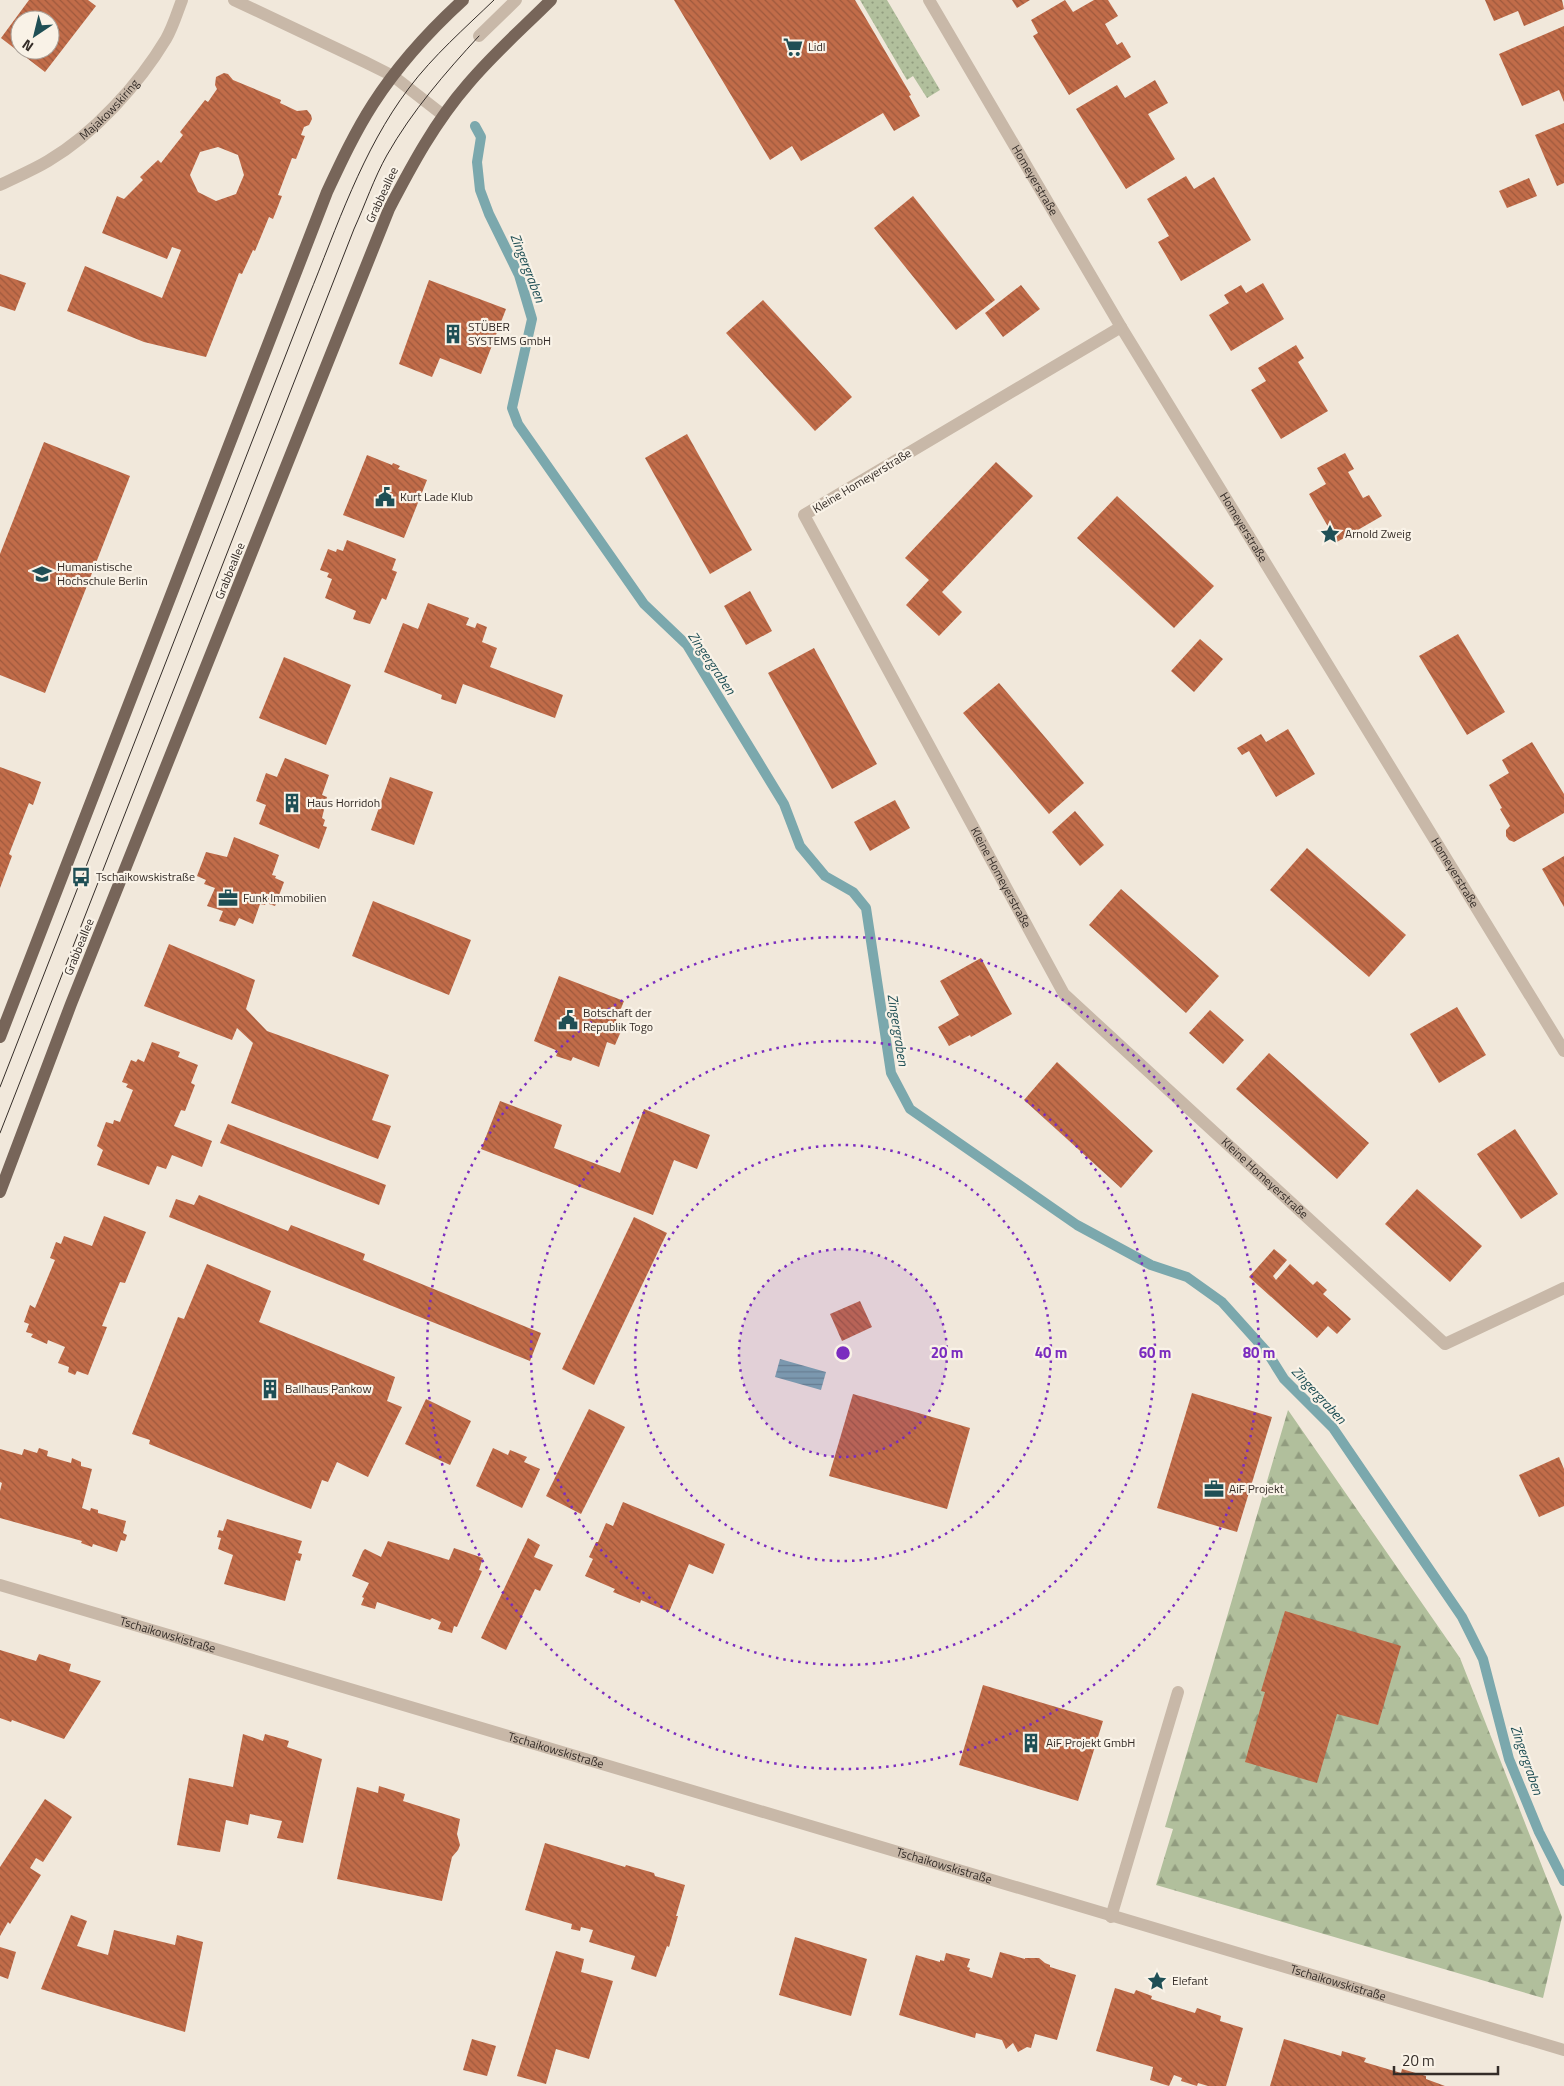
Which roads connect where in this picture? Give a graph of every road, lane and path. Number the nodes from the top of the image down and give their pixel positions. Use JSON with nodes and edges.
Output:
{"nodes":[{"id":1,"x":182,"y":0,"type":"edge"},
{"id":2,"x":234,"y":0,"type":"edge"},
{"id":3,"x":462,"y":0,"type":"edge"},
{"id":4,"x":516,"y":0,"type":"edge"},
{"id":5,"x":551,"y":0,"type":"edge"},
{"id":6,"x":929,"y":0,"type":"edge"},
{"id":7,"x":479,"y":36,"type":"dead end"},
{"id":8,"x":392,"y":76,"type":"junction"},
{"id":9,"x":443,"y":115,"type":"junction"},
{"id":10,"x":0,"y":185,"type":"edge"},
{"id":11,"x":1122,"y":327,"type":"junction"},
{"id":12,"x":0,"y":1037,"type":"edge"},
{"id":13,"x":1564,"y":1052,"type":"edge"},
{"id":14,"x":0,"y":1192,"type":"edge"},
{"id":15,"x":1564,"y":1288,"type":"edge"},
{"id":16,"x":0,"y":1585,"type":"edge"},
{"id":17,"x":1178,"y":1692,"type":"dead end"},
{"id":18,"x":1111,"y":1917,"type":"junction"},
{"id":19,"x":1564,"y":2050,"type":"edge"}],
"edges":[{"from":1,"to":10,"type":"street","name":"Majakowskiring"},
{"from":2,"to":8,"type":"street"},
{"from":3,"to":8,"type":"main road"},
{"from":4,"to":7,"type":"street"},
{"from":5,"to":9,"type":"main road","name":"Grabbeallee"},
{"from":6,"to":11,"type":"street","name":"Homeyerstraße"},
{"from":8,"to":9,"type":"street"},
{"from":8,"to":12,"type":"main road"},
{"from":9,"to":14,"type":"main road","name":"Grabbeallee"},
{"from":11,"to":13,"type":"street","name":"Homeyerstraße"},
{"from":11,"to":15,"type":"street","name":"Kleine Homeyerstraße"},
{"from":16,"to":18,"type":"street","name":"Tschaikowskistraße"},
{"from":17,"to":18,"type":"street"},
{"from":18,"to":19,"type":"street","name":"Tschaikowskistraße"}]}
